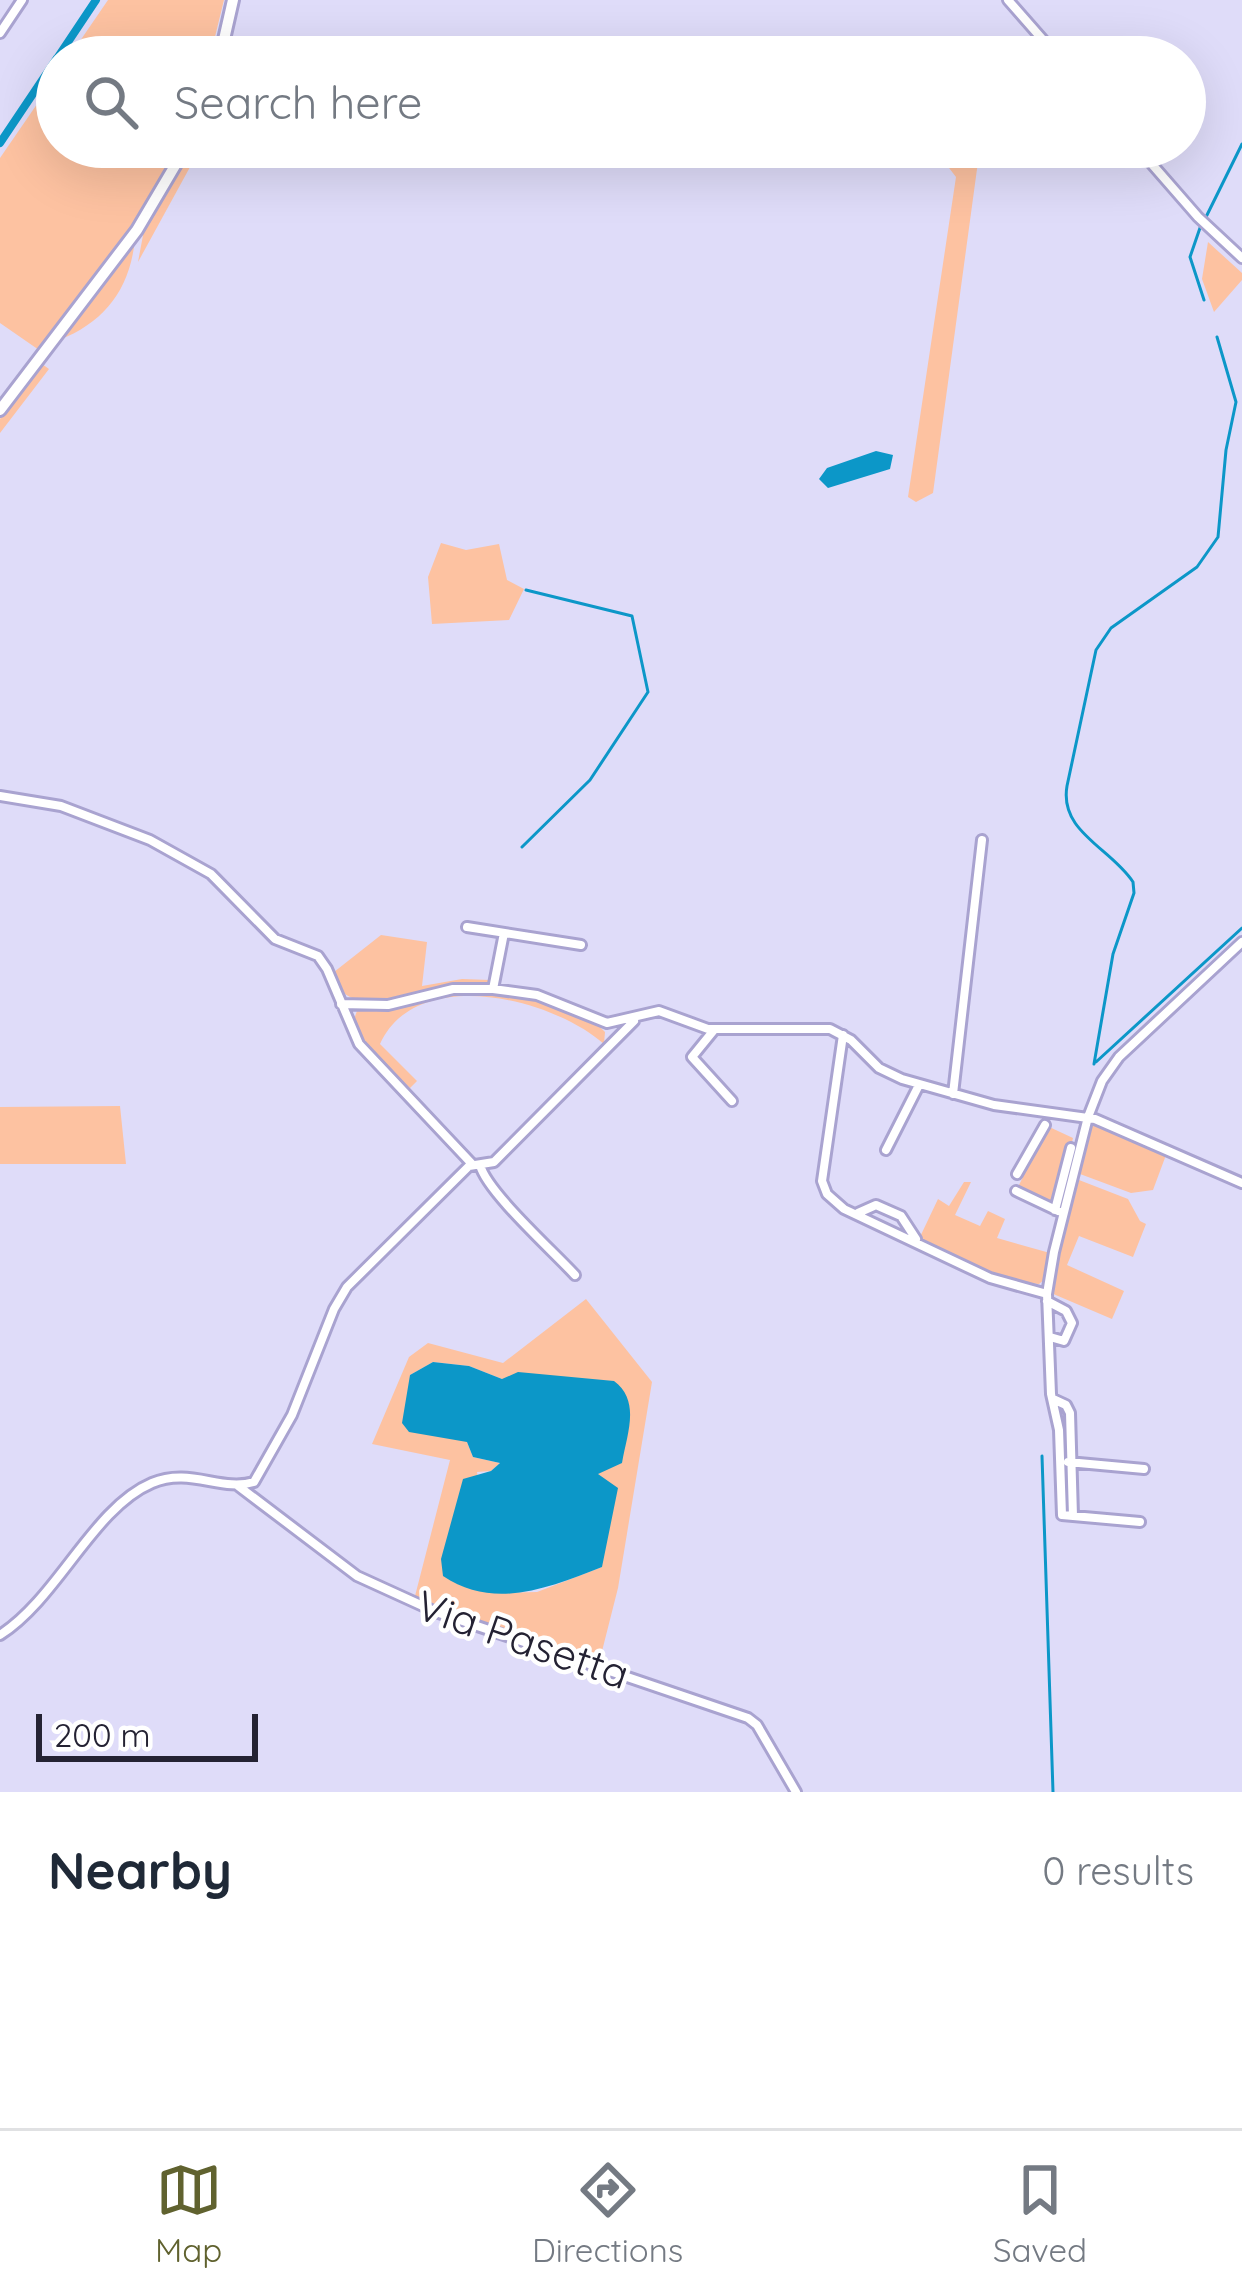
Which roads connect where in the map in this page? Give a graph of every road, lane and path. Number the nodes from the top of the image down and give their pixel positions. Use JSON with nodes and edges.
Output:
{"nodes":[{"id":1,"x":22,"y":0,"type":"edge"},
{"id":2,"x":233,"y":0,"type":"edge"},
{"id":3,"x":1008,"y":0,"type":"edge"},
{"id":4,"x":0,"y":33,"type":"edge"},
{"id":5,"x":225,"y":36,"type":"edge"},
{"id":6,"x":1040,"y":36,"type":"edge"},
{"id":7,"x":174,"y":168,"type":"edge"},
{"id":8,"x":1156,"y":168,"type":"edge"},
{"id":9,"x":1242,"y":258,"type":"edge"},
{"id":10,"x":0,"y":410,"type":"edge"},
{"id":11,"x":0,"y":796,"type":"edge"},
{"id":12,"x":982,"y":840,"type":"dead end"},
{"id":13,"x":466,"y":927,"type":"dead end"},
{"id":14,"x":504,"y":933,"type":"junction"},
{"id":15,"x":1242,"y":941,"type":"edge"},
{"id":16,"x":581,"y":945,"type":"dead end"},
{"id":17,"x":494,"y":989,"type":"junction"},
{"id":18,"x":341,"y":1004,"type":"junction"},
{"id":19,"x":645,"y":1013,"type":"junction"},
{"id":20,"x":613,"y":1025,"type":"junction"},
{"id":21,"x":716,"y":1029,"type":"junction"},
{"id":22,"x":619,"y":1035,"type":"junction"},
{"id":23,"x":843,"y":1035,"type":"junction"},
{"id":24,"x":606,"y":1047,"type":"junction"},
{"id":25,"x":919,"y":1085,"type":"junction"},
{"id":26,"x":953,"y":1094,"type":"junction"},
{"id":27,"x":732,"y":1101,"type":"dead end"},
{"id":28,"x":1088,"y":1117,"type":"junction"},
{"id":29,"x":1045,"y":1125,"type":"dead end"},
{"id":30,"x":1070,"y":1148,"type":"dead end"},
{"id":31,"x":886,"y":1150,"type":"dead end"},
{"id":32,"x":476,"y":1164,"type":"junction"},
{"id":33,"x":1017,"y":1174,"type":"dead end"},
{"id":34,"x":1242,"y":1183,"type":"edge"},
{"id":35,"x":1016,"y":1191,"type":"dead end"},
{"id":36,"x":1059,"y":1212,"type":"junction"},
{"id":37,"x":851,"y":1213,"type":"junction"},
{"id":38,"x":920,"y":1245,"type":"junction"},
{"id":39,"x":575,"y":1275,"type":"dead end"},
{"id":40,"x":1047,"y":1297,"type":"junction"},
{"id":41,"x":1049,"y":1336,"type":"junction"},
{"id":42,"x":1052,"y":1399,"type":"junction"},
{"id":43,"x":1060,"y":1461,"type":"junction"},
{"id":44,"x":1072,"y":1462,"type":"junction"},
{"id":45,"x":1144,"y":1469,"type":"dead end"},
{"id":46,"x":237,"y":1485,"type":"junction"},
{"id":47,"x":1073,"y":1516,"type":"junction"},
{"id":48,"x":1140,"y":1522,"type":"dead end"},
{"id":49,"x":0,"y":1635,"type":"edge"},
{"id":50,"x":796,"y":1792,"type":"edge"}],
"edges":[{"from":1,"to":4,"type":"street"},
{"from":2,"to":5,"type":"main road"},
{"from":3,"to":6,"type":"street"},
{"from":7,"to":10,"type":"main road"},
{"from":8,"to":9,"type":"street"},
{"from":11,"to":18,"type":"street"},
{"from":12,"to":26,"type":"street"},
{"from":13,"to":14,"type":"street"},
{"from":14,"to":16,"type":"street"},
{"from":14,"to":17,"type":"street"},
{"from":15,"to":28,"type":"street"},
{"from":17,"to":18,"type":"street"},
{"from":17,"to":20,"type":"street"},
{"from":18,"to":32,"type":"street"},
{"from":19,"to":20,"type":"street"},
{"from":19,"to":21,"type":"street"},
{"from":19,"to":22,"type":"street"},
{"from":20,"to":22,"type":"street"},
{"from":20,"to":24,"type":"street"},
{"from":21,"to":23,"type":"street"},
{"from":21,"to":27,"type":"street"},
{"from":22,"to":24,"type":"street"},
{"from":23,"to":25,"type":"street"},
{"from":23,"to":37,"type":"street"},
{"from":24,"to":32,"type":"street"},
{"from":25,"to":26,"type":"street"},
{"from":25,"to":31,"type":"street"},
{"from":26,"to":28,"type":"street"},
{"from":28,"to":34,"type":"street"},
{"from":28,"to":36,"type":"street"},
{"from":29,"to":33,"type":"street"},
{"from":30,"to":36,"type":"street"},
{"from":32,"to":39,"type":"street"},
{"from":32,"to":46,"type":"street"},
{"from":35,"to":36,"type":"street"},
{"from":36,"to":40,"type":"street"},
{"from":37,"to":38,"type":"street"},
{"from":37,"to":38,"type":"street"},
{"from":38,"to":40,"type":"street"},
{"from":40,"to":41,"type":"street"},
{"from":40,"to":41,"type":"street"},
{"from":41,"to":42,"type":"street"},
{"from":42,"to":43,"type":"street"},
{"from":42,"to":44,"type":"street"},
{"from":43,"to":44,"type":"street"},
{"from":43,"to":47,"type":"street"},
{"from":44,"to":45,"type":"street"},
{"from":44,"to":47,"type":"street"},
{"from":46,"to":49,"type":"street"},
{"from":46,"to":50,"type":"street","name":"Via Pasetta"},
{"from":47,"to":48,"type":"street"}]}
